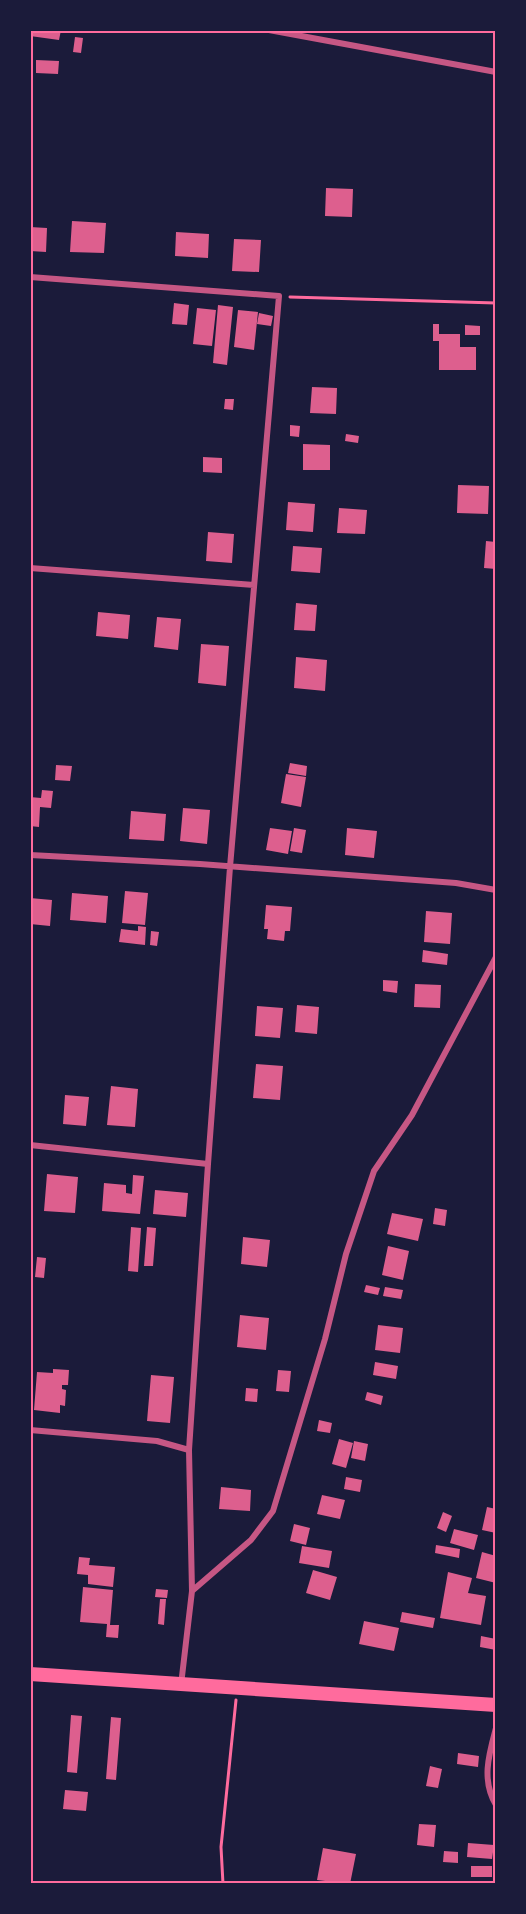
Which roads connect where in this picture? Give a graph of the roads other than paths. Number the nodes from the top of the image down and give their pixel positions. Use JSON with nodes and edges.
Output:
{"nodes":[{"id":1,"x":269,"y":30,"type":"edge"},
{"id":2,"x":496,"y":72,"type":"edge"},
{"id":3,"x":496,"y":158,"type":"edge"},
{"id":4,"x":496,"y":164,"type":"edge"},
{"id":5,"x":30,"y":277,"type":"edge"},
{"id":6,"x":30,"y":568,"type":"edge"},
{"id":7,"x":254,"y":585,"type":"junction"},
{"id":8,"x":30,"y":855,"type":"edge"},
{"id":9,"x":230,"y":867,"type":"junction"},
{"id":10,"x":496,"y":890,"type":"edge"},
{"id":11,"x":496,"y":957,"type":"edge"},
{"id":12,"x":30,"y":1145,"type":"edge"},
{"id":13,"x":208,"y":1164,"type":"junction"},
{"id":14,"x":30,"y":1430,"type":"edge"},
{"id":15,"x":189,"y":1450,"type":"junction"},
{"id":16,"x":192,"y":1591,"type":"junction"},
{"id":17,"x":30,"y":1674,"type":"edge"},
{"id":18,"x":181,"y":1685,"type":"junction"},
{"id":19,"x":496,"y":1706,"type":"edge"},
{"id":20,"x":496,"y":1728,"type":"edge"},
{"id":21,"x":496,"y":1805,"type":"edge"}],
"edges":[{"from":1,"to":2,"type":"street"},
{"from":3,"to":4,"type":"street"},
{"from":5,"to":7,"type":"street"},
{"from":6,"to":7,"type":"street"},
{"from":7,"to":9,"type":"street"},
{"from":8,"to":9,"type":"street"},
{"from":9,"to":10,"type":"street"},
{"from":9,"to":13,"type":"street"},
{"from":11,"to":16,"type":"street"},
{"from":12,"to":13,"type":"street"},
{"from":13,"to":15,"type":"street"},
{"from":14,"to":15,"type":"street"},
{"from":15,"to":16,"type":"street"},
{"from":16,"to":18,"type":"street"},
{"from":17,"to":18,"type":"main road"},
{"from":18,"to":19,"type":"main road"},
{"from":20,"to":21,"type":"street"}]}
